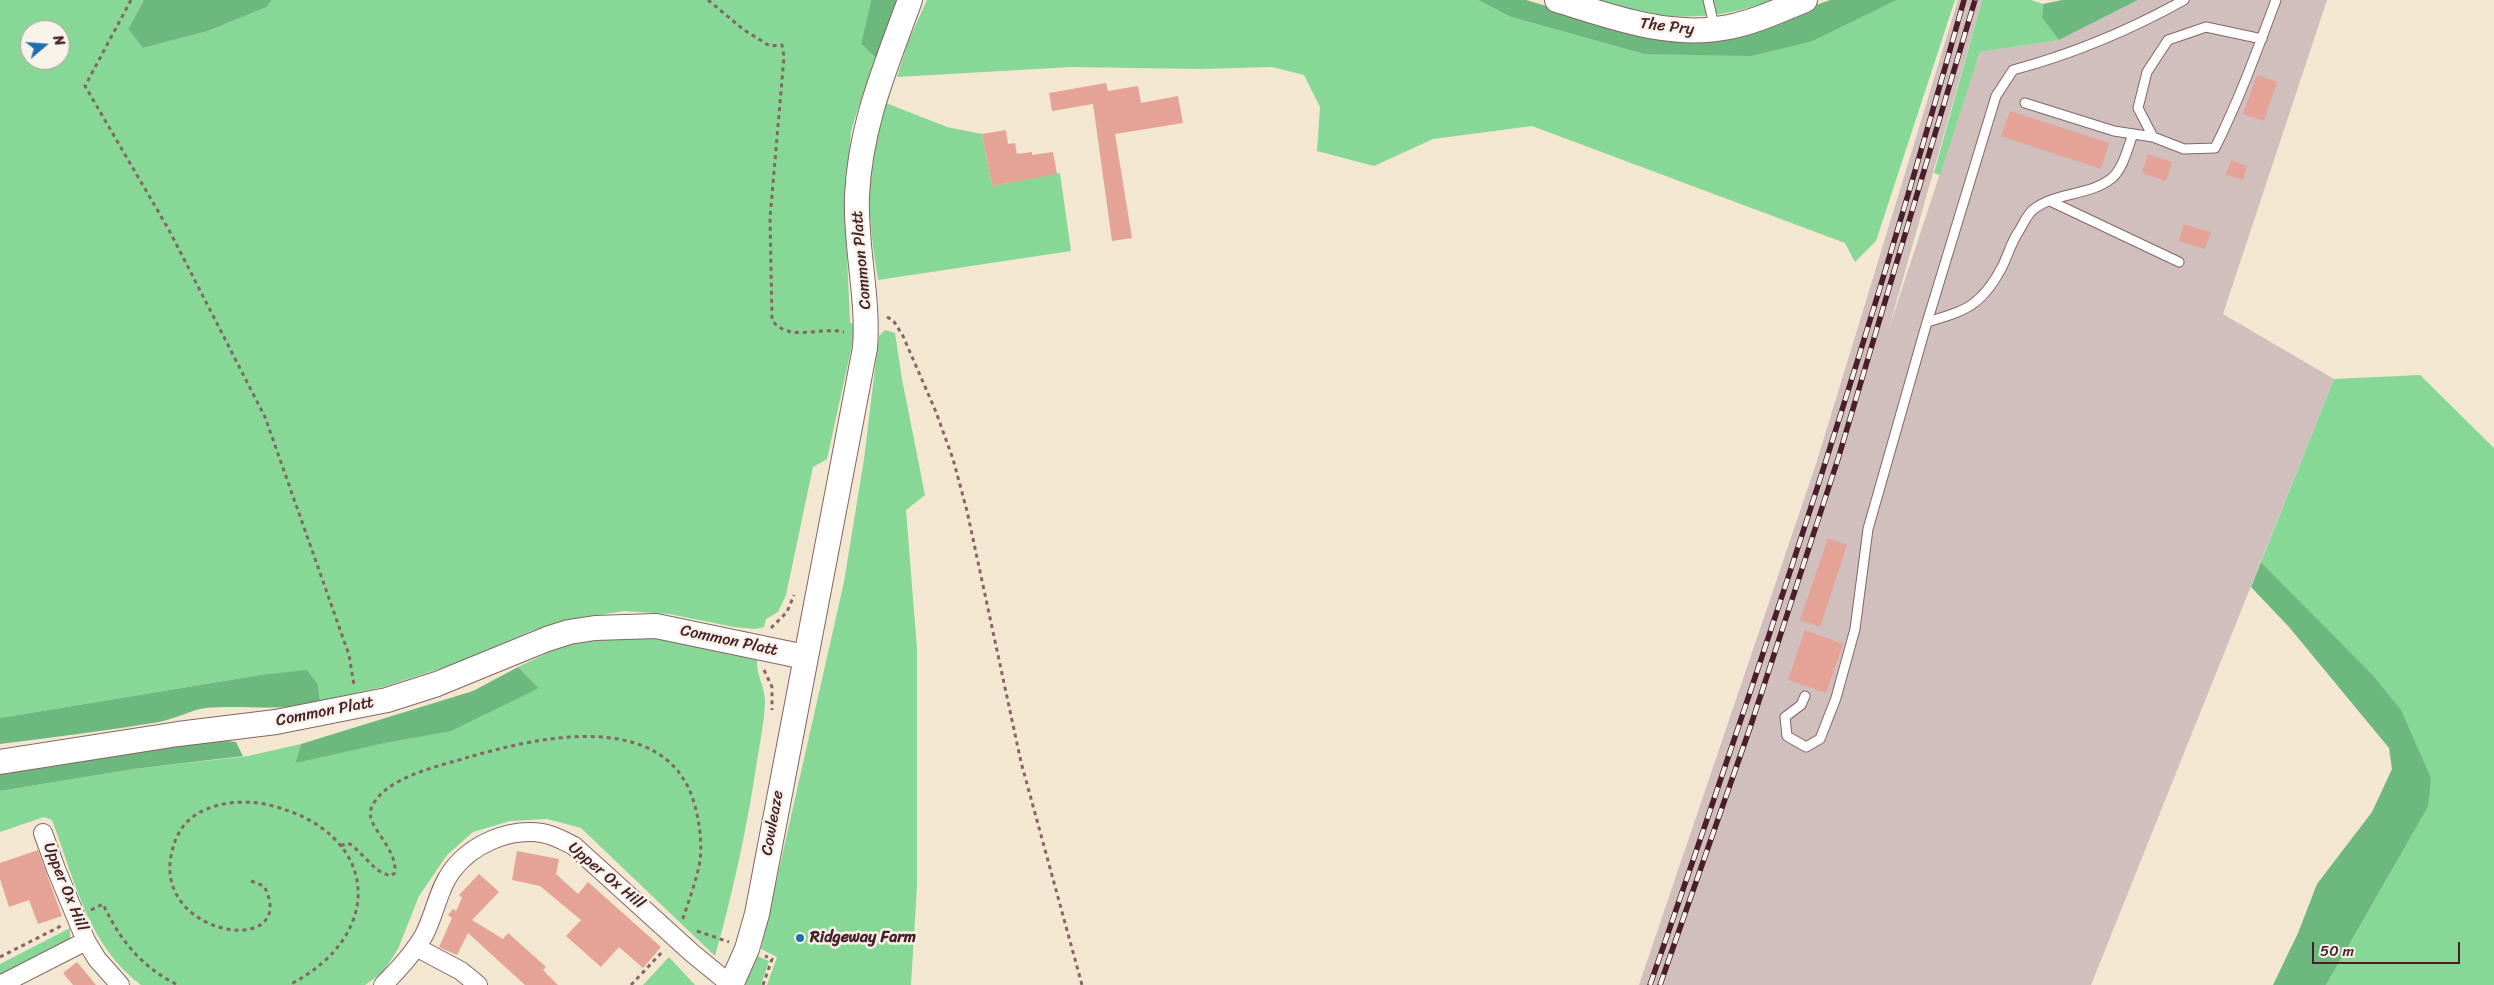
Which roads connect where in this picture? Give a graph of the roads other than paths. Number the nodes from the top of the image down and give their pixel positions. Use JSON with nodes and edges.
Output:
{"nodes":[{"id":1,"x":910,"y":0,"type":"edge"},
{"id":2,"x":1557,"y":0,"type":"edge"},
{"id":3,"x":1708,"y":0,"type":"edge"},
{"id":4,"x":1805,"y":0,"type":"edge"},
{"id":5,"x":2184,"y":0,"type":"edge"},
{"id":6,"x":2276,"y":0,"type":"edge"},
{"id":7,"x":1715,"y":29,"type":"junction"},
{"id":8,"x":2262,"y":39,"type":"junction"},
{"id":9,"x":2026,"y":102,"type":"dead end"},
{"id":10,"x":2133,"y":134,"type":"junction"},
{"id":11,"x":2153,"y":137,"type":"junction"},
{"id":12,"x":2050,"y":201,"type":"junction"},
{"id":13,"x":2179,"y":262,"type":"dead end"},
{"id":14,"x":1927,"y":322,"type":"junction"},
{"id":15,"x":805,"y":657,"type":"junction"},
{"id":16,"x":1805,"y":696,"type":"dead end"},
{"id":17,"x":0,"y":762,"type":"edge"},
{"id":18,"x":43,"y":833,"type":"dead end"},
{"id":19,"x":86,"y":941,"type":"junction"},
{"id":20,"x":416,"y":947,"type":"junction"},
{"id":21,"x":0,"y":985,"type":"edge"},
{"id":22,"x":120,"y":985,"type":"edge"},
{"id":23,"x":383,"y":985,"type":"edge"},
{"id":24,"x":478,"y":985,"type":"edge"},
{"id":25,"x":731,"y":985,"type":"edge"}],
"edges":[{"from":1,"to":15,"type":"main road","name":"Common Platt"},
{"from":2,"to":7,"type":"main road","name":"The Pry"},
{"from":3,"to":7,"type":"lane"},
{"from":4,"to":7,"type":"main road","name":"The Pry"},
{"from":5,"to":14,"type":"lane"},
{"from":6,"to":8,"type":"lane"},
{"from":8,"to":11,"type":"lane"},
{"from":8,"to":11,"type":"lane"},
{"from":9,"to":10,"type":"lane"},
{"from":10,"to":11,"type":"lane"},
{"from":10,"to":12,"type":"lane"},
{"from":12,"to":13,"type":"lane"},
{"from":12,"to":14,"type":"lane"},
{"from":14,"to":16,"type":"lane"},
{"from":15,"to":17,"type":"main road","name":"Common Platt"},
{"from":15,"to":25,"type":"main road","name":"Cowleaze"},
{"from":18,"to":19,"type":"street","name":"Upper Ox Hill"},
{"from":19,"to":21,"type":"street","name":"Upper Ox Hill"},
{"from":19,"to":22,"type":"street","name":"Upper Ox Hill"},
{"from":20,"to":23,"type":"street","name":"Upper Ox Hill"},
{"from":20,"to":24,"type":"street"},
{"from":20,"to":25,"type":"street","name":"Upper Ox Hill"}]}
